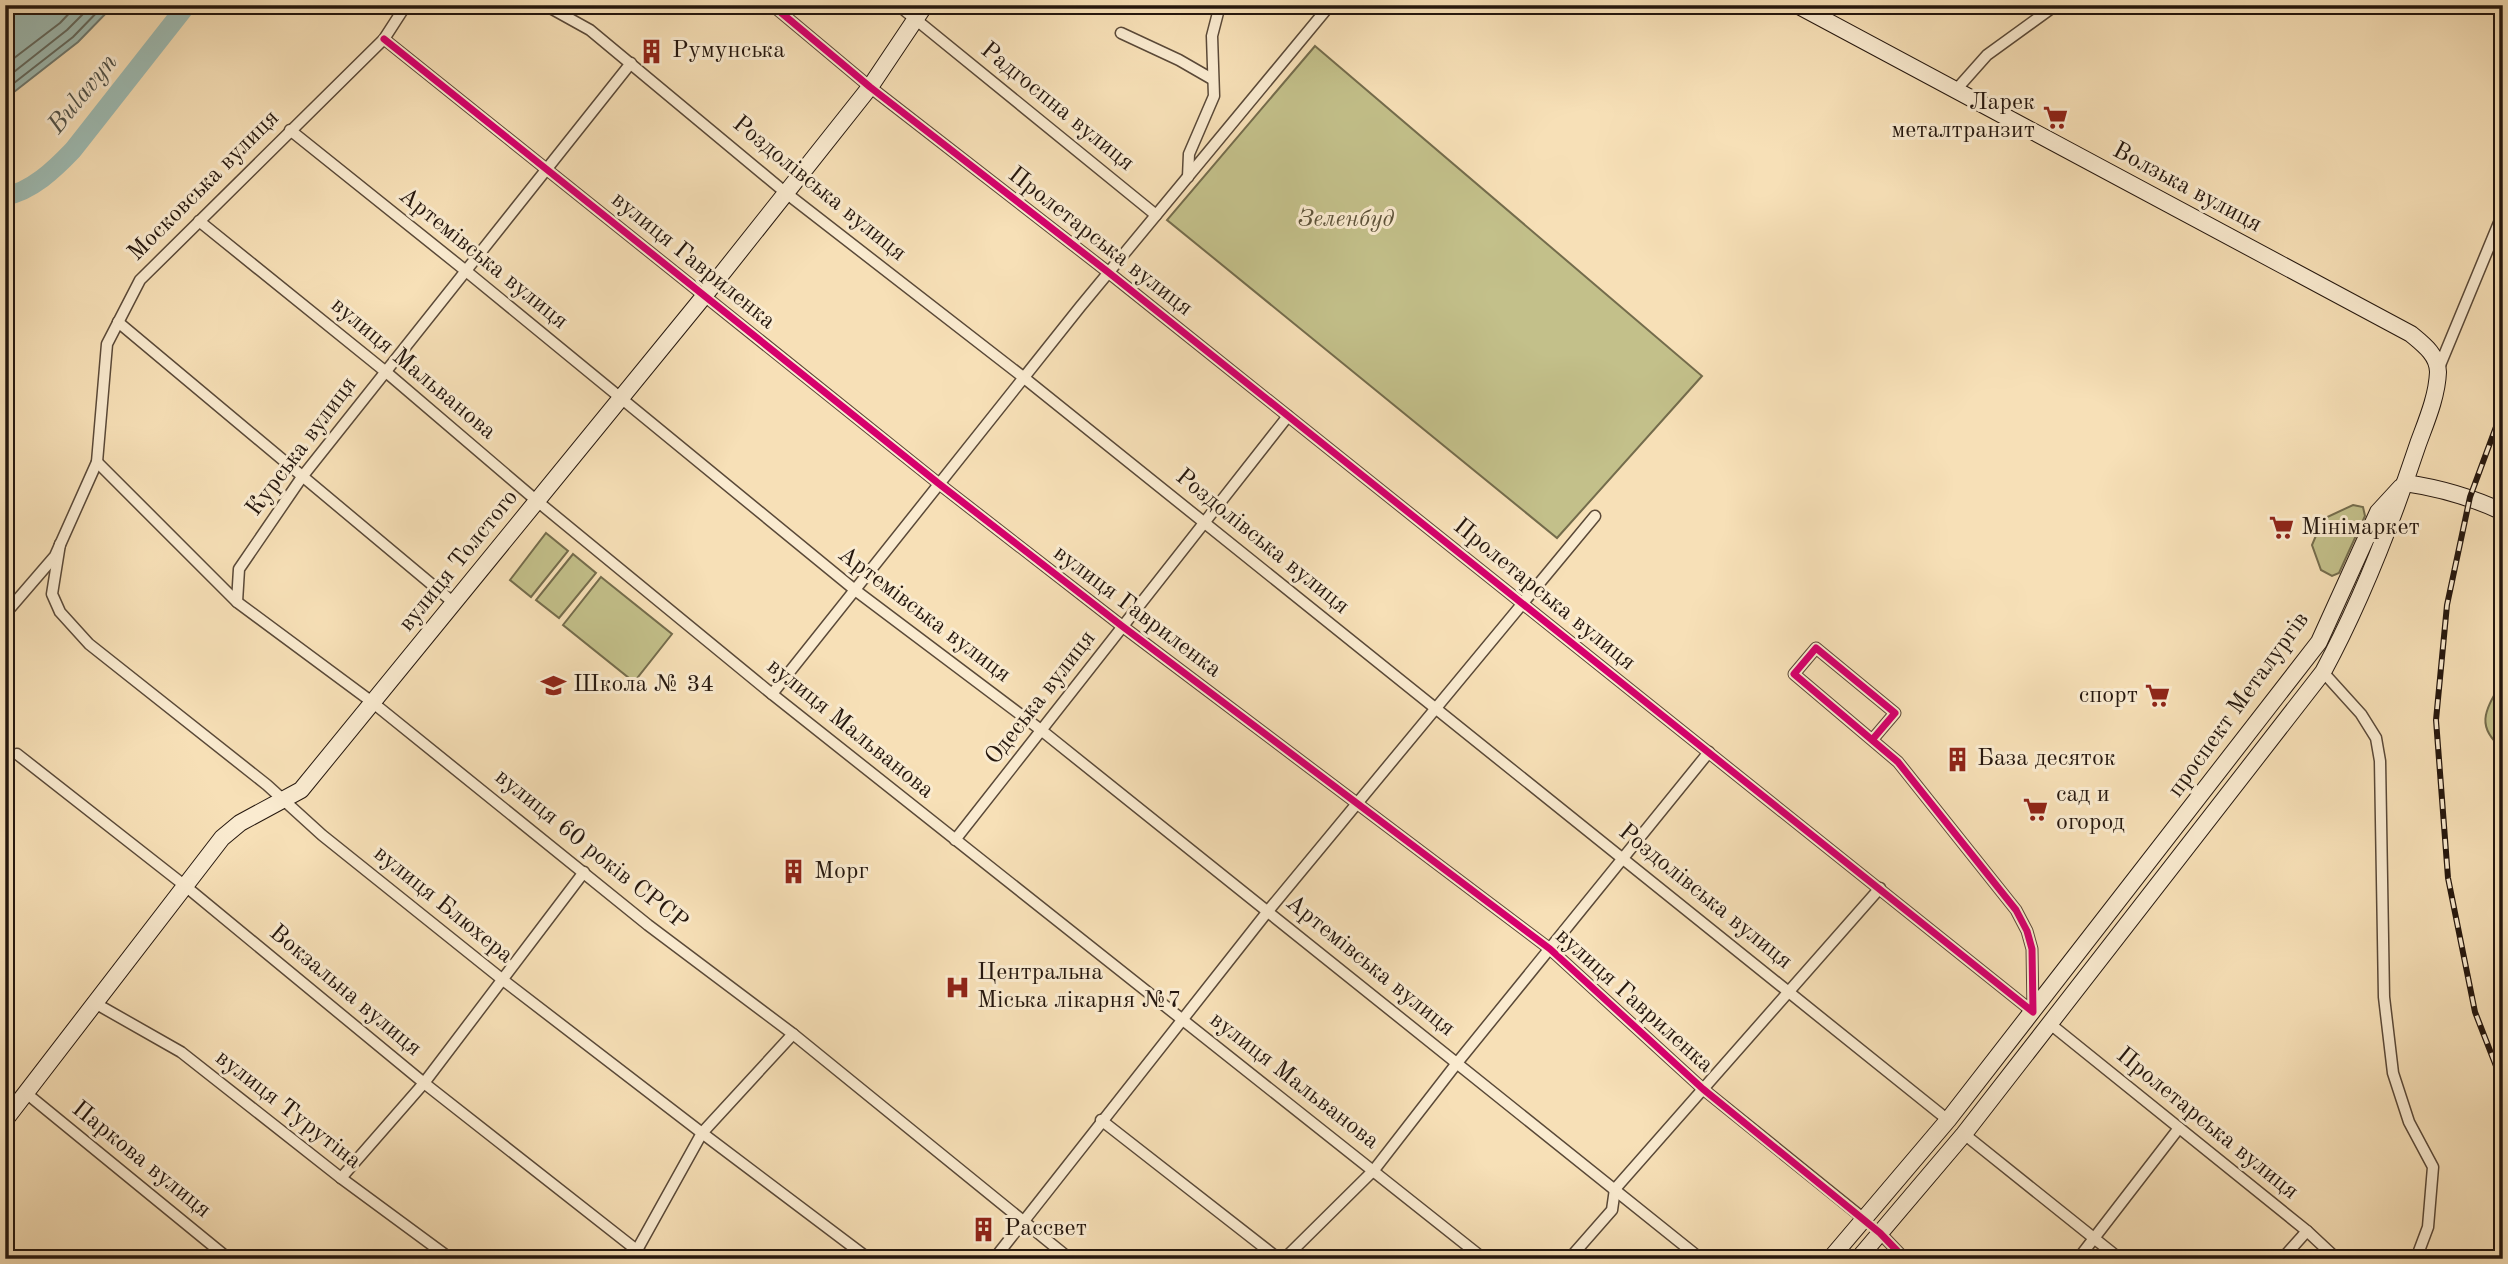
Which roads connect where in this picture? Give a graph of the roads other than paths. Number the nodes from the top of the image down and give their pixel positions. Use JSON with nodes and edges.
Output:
{"nodes":[{"id":1,"x":406,"y":5,"type":"edge"},
{"id":2,"x":545,"y":5,"type":"edge"},
{"id":3,"x":772,"y":5,"type":"edge"},
{"id":4,"x":898,"y":5,"type":"edge"},
{"id":5,"x":925,"y":5,"type":"edge"},
{"id":6,"x":1220,"y":5,"type":"edge"},
{"id":7,"x":1331,"y":5,"type":"edge"},
{"id":8,"x":1797,"y":5,"type":"edge"},
{"id":9,"x":2056,"y":5,"type":"edge"},
{"id":10,"x":917,"y":20,"type":"junction"},
{"id":11,"x":1121,"y":33,"type":"dead end"},
{"id":12,"x":384,"y":39,"type":"junction"},
{"id":13,"x":631,"y":63,"type":"junction"},
{"id":14,"x":1212,"y":79,"type":"junction"},
{"id":15,"x":870,"y":87,"type":"junction"},
{"id":16,"x":1955,"y":91,"type":"junction"},
{"id":17,"x":290,"y":130,"type":"junction"},
{"id":18,"x":547,"y":169,"type":"junction"},
{"id":19,"x":1188,"y":177,"type":"junction"},
{"id":20,"x":786,"y":193,"type":"junction"},
{"id":21,"x":2503,"y":213,"type":"edge"},
{"id":22,"x":1156,"y":215,"type":"junction"},
{"id":23,"x":199,"y":221,"type":"junction"},
{"id":24,"x":466,"y":271,"type":"junction"},
{"id":25,"x":1108,"y":272,"type":"junction"},
{"id":26,"x":705,"y":295,"type":"junction"},
{"id":27,"x":118,"y":322,"type":"junction"},
{"id":28,"x":2438,"y":370,"type":"junction"},
{"id":29,"x":386,"y":372,"type":"junction"},
{"id":30,"x":1023,"y":377,"type":"junction"},
{"id":31,"x":620,"y":398,"type":"junction"},
{"id":32,"x":1288,"y":416,"type":"junction"},
{"id":33,"x":97,"y":462,"type":"junction"},
{"id":34,"x":302,"y":477,"type":"junction"},
{"id":35,"x":938,"y":483,"type":"junction"},
{"id":36,"x":2405,"y":483,"type":"junction"},
{"id":37,"x":537,"y":501,"type":"junction"},
{"id":38,"x":2503,"y":512,"type":"edge"},
{"id":39,"x":1595,"y":516,"type":"dead end"},
{"id":40,"x":1204,"y":523,"type":"junction"},
{"id":41,"x":60,"y":544,"type":"junction"},
{"id":42,"x":855,"y":590,"type":"junction"},
{"id":43,"x":237,"y":602,"type":"junction"},
{"id":44,"x":1522,"y":602,"type":"junction"},
{"id":45,"x":454,"y":603,"type":"junction"},
{"id":46,"x":5,"y":614,"type":"edge"},
{"id":47,"x":1122,"y":626,"type":"junction"},
{"id":48,"x":2323,"y":672,"type":"junction"},
{"id":49,"x":772,"y":694,"type":"junction"},
{"id":50,"x":372,"y":702,"type":"junction"},
{"id":51,"x":1435,"y":708,"type":"junction"},
{"id":52,"x":1041,"y":730,"type":"junction"},
{"id":53,"x":1872,"y":740,"type":"junction"},
{"id":54,"x":1709,"y":752,"type":"junction"},
{"id":55,"x":17,"y":754,"type":"dead end"},
{"id":56,"x":2208,"y":787,"type":"junction"},
{"id":57,"x":2224,"y":799,"type":"junction"},
{"id":58,"x":286,"y":800,"type":"junction"},
{"id":59,"x":1357,"y":803,"type":"junction"},
{"id":60,"x":955,"y":840,"type":"junction"},
{"id":61,"x":1623,"y":858,"type":"junction"},
{"id":62,"x":584,"y":872,"type":"junction"},
{"id":63,"x":184,"y":885,"type":"junction"},
{"id":64,"x":1880,"y":888,"type":"junction"},
{"id":65,"x":1268,"y":911,"type":"junction"},
{"id":66,"x":1549,"y":949,"type":"junction"},
{"id":67,"x":503,"y":980,"type":"junction"},
{"id":68,"x":1789,"y":992,"type":"junction"},
{"id":69,"x":93,"y":1002,"type":"junction"},
{"id":70,"x":2033,"y":1012,"type":"junction"},
{"id":71,"x":1183,"y":1021,"type":"junction"},
{"id":72,"x":2049,"y":1023,"type":"junction"},
{"id":73,"x":793,"y":1034,"type":"junction"},
{"id":74,"x":1457,"y":1063,"type":"junction"},
{"id":75,"x":424,"y":1083,"type":"junction"},
{"id":76,"x":1703,"y":1088,"type":"junction"},
{"id":77,"x":26,"y":1093,"type":"junction"},
{"id":78,"x":5,"y":1120,"type":"edge"},
{"id":79,"x":1101,"y":1120,"type":"junction"},
{"id":80,"x":1948,"y":1120,"type":"junction"},
{"id":81,"x":2179,"y":1128,"type":"junction"},
{"id":82,"x":702,"y":1133,"type":"junction"},
{"id":83,"x":1964,"y":1133,"type":"junction"},
{"id":84,"x":1374,"y":1170,"type":"junction"},
{"id":85,"x":341,"y":1178,"type":"junction"},
{"id":86,"x":1615,"y":1188,"type":"junction"},
{"id":87,"x":1864,"y":1219,"type":"junction"},
{"id":88,"x":1023,"y":1221,"type":"junction"},
{"id":89,"x":2307,"y":1231,"type":"junction"},
{"id":90,"x":1880,"y":1233,"type":"junction"},
{"id":91,"x":2094,"y":1239,"type":"junction"},
{"id":92,"x":5,"y":1251,"type":"edge"},
{"id":93,"x":634,"y":1255,"type":"edge"},
{"id":94,"x":15,"y":1259,"type":"edge"},
{"id":95,"x":229,"y":1259,"type":"edge"},
{"id":96,"x":451,"y":1259,"type":"edge"},
{"id":97,"x":648,"y":1259,"type":"edge"},
{"id":98,"x":869,"y":1259,"type":"edge"},
{"id":99,"x":993,"y":1259,"type":"edge"},
{"id":100,"x":1070,"y":1259,"type":"edge"},
{"id":101,"x":1281,"y":1259,"type":"edge"},
{"id":102,"x":1484,"y":1259,"type":"edge"},
{"id":103,"x":1569,"y":1259,"type":"edge"},
{"id":104,"x":1701,"y":1259,"type":"edge"},
{"id":105,"x":1830,"y":1259,"type":"edge"},
{"id":106,"x":1858,"y":1259,"type":"edge"},
{"id":107,"x":1905,"y":1259,"type":"edge"},
{"id":108,"x":2078,"y":1259,"type":"edge"},
{"id":109,"x":2120,"y":1259,"type":"edge"},
{"id":110,"x":2282,"y":1259,"type":"edge"},
{"id":111,"x":2337,"y":1259,"type":"edge"},
{"id":112,"x":2416,"y":1259,"type":"edge"}],
"edges":[{"from":1,"to":12,"type":"street","name":"Московська вулиця"},
{"from":2,"to":13,"type":"street","name":"Роздолівська вулиця"},
{"from":3,"to":15,"type":"street","name":"Пролетарська вулиця"},
{"from":4,"to":10,"type":"street","name":"Радгоспна вулиця"},
{"from":5,"to":10,"type":"street","name":"вулиця Толстого"},
{"from":6,"to":14,"type":"street"},
{"from":7,"to":19,"type":"street"},
{"from":8,"to":16,"type":"street","name":"Волзька вулиця"},
{"from":9,"to":16,"type":"street"},
{"from":10,"to":15,"type":"street","name":"вулиця Толстого"},
{"from":10,"to":22,"type":"street","name":"Радгоспна вулиця"},
{"from":11,"to":14,"type":"street"},
{"from":12,"to":17,"type":"street","name":"Московська вулиця"},
{"from":12,"to":18,"type":"street","name":"вулиця Гавриленка"},
{"from":13,"to":18,"type":"street","name":"Курська вулиця"},
{"from":13,"to":20,"type":"street","name":"Роздолівська вулиця"},
{"from":14,"to":19,"type":"street"},
{"from":15,"to":20,"type":"street","name":"вулиця Толстого"},
{"from":15,"to":25,"type":"street","name":"Пролетарська вулиця"},
{"from":16,"to":28,"type":"street","name":"Волзька вулиця"},
{"from":17,"to":23,"type":"street","name":"Московська вулиця"},
{"from":17,"to":24,"type":"street","name":"Артемівська вулиця"},
{"from":18,"to":24,"type":"street","name":"Курська вулиця"},
{"from":18,"to":26,"type":"street","name":"вулиця Гавриленка"},
{"from":19,"to":22,"type":"street"},
{"from":20,"to":26,"type":"street","name":"вулиця Толстого"},
{"from":20,"to":30,"type":"street","name":"Роздолівська вулиця"},
{"from":21,"to":28,"type":"street"},
{"from":22,"to":25,"type":"street"},
{"from":23,"to":27,"type":"street","name":"Московська вулиця"},
{"from":23,"to":29,"type":"street","name":"вулиця Мальванова"},
{"from":24,"to":29,"type":"street","name":"Курська вулиця"},
{"from":24,"to":31,"type":"street","name":"Артемівська вулиця"},
{"from":25,"to":30,"type":"street"},
{"from":25,"to":32,"type":"street","name":"Пролетарська вулиця"},
{"from":26,"to":31,"type":"street","name":"вулиця Толстого"},
{"from":26,"to":35,"type":"street","name":"вулиця Гавриленка"},
{"from":27,"to":33,"type":"street","name":"Московська вулиця"},
{"from":27,"to":34,"type":"street"},
{"from":28,"to":36,"type":"street"},
{"from":29,"to":34,"type":"street","name":"Курська вулиця"},
{"from":29,"to":37,"type":"street","name":"вулиця Мальванова"},
{"from":30,"to":35,"type":"street"},
{"from":30,"to":40,"type":"street","name":"Роздолівська вулиця"},
{"from":31,"to":37,"type":"street","name":"вулиця Толстого"},
{"from":31,"to":42,"type":"street","name":"Артемівська вулиця"},
{"from":32,"to":40,"type":"street","name":"Одеська вулиця"},
{"from":32,"to":44,"type":"street","name":"Пролетарська вулиця"},
{"from":33,"to":41,"type":"street","name":"Московська вулиця"},
{"from":33,"to":43,"type":"street","name":"вулиця 60 років СРСР"},
{"from":34,"to":43,"type":"street","name":"Курська вулиця"},
{"from":34,"to":45,"type":"street"},
{"from":35,"to":42,"type":"street"},
{"from":35,"to":47,"type":"street","name":"вулиця Гавриленка"},
{"from":36,"to":38,"type":"street"},
{"from":36,"to":48,"type":"street","name":"проспект Металургів"},
{"from":36,"to":56,"type":"street","name":"проспект Металургів"},
{"from":37,"to":45,"type":"street","name":"вулиця Толстого"},
{"from":37,"to":49,"type":"street","name":"вулиця Мальванова"},
{"from":39,"to":44,"type":"street"},
{"from":40,"to":47,"type":"street","name":"Одеська вулиця"},
{"from":40,"to":51,"type":"street","name":"Роздолівська вулиця"},
{"from":41,"to":46,"type":"street","name":"Московська вулиця"},
{"from":41,"to":58,"type":"street","name":"вулиця Блюхера"},
{"from":42,"to":49,"type":"street"},
{"from":42,"to":52,"type":"street","name":"Артемівська вулиця"},
{"from":43,"to":50,"type":"street","name":"вулиця 60 років СРСР"},
{"from":44,"to":51,"type":"street"},
{"from":44,"to":54,"type":"street","name":"Пролетарська вулиця"},
{"from":45,"to":50,"type":"street","name":"вулиця Толстого"},
{"from":47,"to":52,"type":"street","name":"Одеська вулиця"},
{"from":47,"to":59,"type":"street","name":"вулиця Гавриленка"},
{"from":48,"to":57,"type":"street","name":"проспект Металургів"},
{"from":48,"to":112,"type":"street"},
{"from":49,"to":60,"type":"street","name":"вулиця Мальванова"},
{"from":50,"to":58,"type":"street","name":"вулиця Толстого"},
{"from":50,"to":62,"type":"street","name":"вулиця 60 років СРСР"},
{"from":51,"to":59,"type":"street"},
{"from":51,"to":61,"type":"street","name":"Роздолівська вулиця"},
{"from":52,"to":60,"type":"street","name":"Одеська вулиця"},
{"from":52,"to":65,"type":"street","name":"Артемівська вулиця"},
{"from":53,"to":53,"type":"street"},
{"from":53,"to":70,"type":"street"},
{"from":54,"to":61,"type":"street"},
{"from":54,"to":64,"type":"street","name":"Пролетарська вулиця"},
{"from":55,"to":63,"type":"street","name":"Вокзальна вулиця"},
{"from":56,"to":57,"type":"street"},
{"from":56,"to":70,"type":"street","name":"проспект Металургів"},
{"from":57,"to":72,"type":"street","name":"проспект Металургів"},
{"from":58,"to":63,"type":"street","name":"вулиця Толстого"},
{"from":58,"to":67,"type":"street","name":"вулиця Блюхера"},
{"from":59,"to":65,"type":"street"},
{"from":59,"to":66,"type":"street","name":"вулиця Гавриленка"},
{"from":60,"to":71,"type":"street","name":"вулиця Мальванова"},
{"from":61,"to":66,"type":"street"},
{"from":61,"to":68,"type":"street","name":"Роздолівська вулиця"},
{"from":62,"to":67,"type":"street"},
{"from":62,"to":73,"type":"street","name":"вулиця 60 років СРСР"},
{"from":63,"to":69,"type":"street","name":"вулиця Толстого"},
{"from":63,"to":75,"type":"street","name":"Вокзальна вулиця"},
{"from":64,"to":68,"type":"street"},
{"from":64,"to":70,"type":"street","name":"Пролетарська вулиця"},
{"from":65,"to":71,"type":"street"},
{"from":65,"to":74,"type":"street","name":"Артемівська вулиця"},
{"from":66,"to":74,"type":"street"},
{"from":66,"to":76,"type":"street","name":"вулиця Гавриленка"},
{"from":67,"to":75,"type":"street"},
{"from":67,"to":82,"type":"street","name":"вулиця Блюхера"},
{"from":68,"to":76,"type":"street"},
{"from":68,"to":80,"type":"street","name":"Роздолівська вулиця"},
{"from":69,"to":77,"type":"street","name":"вулиця Толстого"},
{"from":69,"to":85,"type":"street","name":"вулиця Турутіна"},
{"from":70,"to":72,"type":"street"},
{"from":70,"to":80,"type":"street","name":"проспект Металургів"},
{"from":71,"to":79,"type":"street"},
{"from":71,"to":84,"type":"street","name":"вулиця Мальванова"},
{"from":72,"to":81,"type":"street","name":"Пролетарська вулиця"},
{"from":72,"to":83,"type":"street","name":"проспект Металургів"},
{"from":73,"to":82,"type":"street"},
{"from":73,"to":88,"type":"street","name":"вулиця 60 років СРСР"},
{"from":74,"to":84,"type":"street"},
{"from":74,"to":86,"type":"street","name":"Артемівська вулиця"},
{"from":75,"to":85,"type":"street"},
{"from":75,"to":93,"type":"street","name":"Вокзальна вулиця"},
{"from":76,"to":86,"type":"street"},
{"from":76,"to":87,"type":"street","name":"вулиця Гавриленка"},
{"from":77,"to":78,"type":"street","name":"вулиця Толстого"},
{"from":77,"to":95,"type":"street","name":"Паркова вулиця"},
{"from":79,"to":88,"type":"street"},
{"from":79,"to":101,"type":"street"},
{"from":80,"to":83,"type":"street"},
{"from":80,"to":87,"type":"street","name":"проспект Металургів"},
{"from":81,"to":89,"type":"street","name":"Пролетарська вулиця"},
{"from":81,"to":91,"type":"street"},
{"from":82,"to":93,"type":"street"},
{"from":82,"to":98,"type":"street","name":"вулиця Блюхера"},
{"from":83,"to":90,"type":"street","name":"проспект Металургів"},
{"from":83,"to":91,"type":"street"},
{"from":84,"to":101,"type":"street"},
{"from":84,"to":102,"type":"street","name":"вулиця Мальванова"},
{"from":85,"to":96,"type":"street","name":"вулиця Турутіна"},
{"from":86,"to":103,"type":"street"},
{"from":86,"to":104,"type":"street","name":"Артемівська вулиця"},
{"from":87,"to":90,"type":"street"},
{"from":87,"to":105,"type":"street","name":"проспект Металургів"},
{"from":88,"to":99,"type":"street"},
{"from":88,"to":100,"type":"street","name":"вулиця 60 років СРСР"},
{"from":89,"to":110,"type":"street"},
{"from":89,"to":111,"type":"street","name":"Пролетарська вулиця"},
{"from":90,"to":106,"type":"street","name":"проспект Металургів"},
{"from":90,"to":107,"type":"street"},
{"from":91,"to":108,"type":"street"},
{"from":91,"to":109,"type":"street"},
{"from":92,"to":94,"type":"street"},
{"from":93,"to":97,"type":"street","name":"Вокзальна вулиця"}]}
